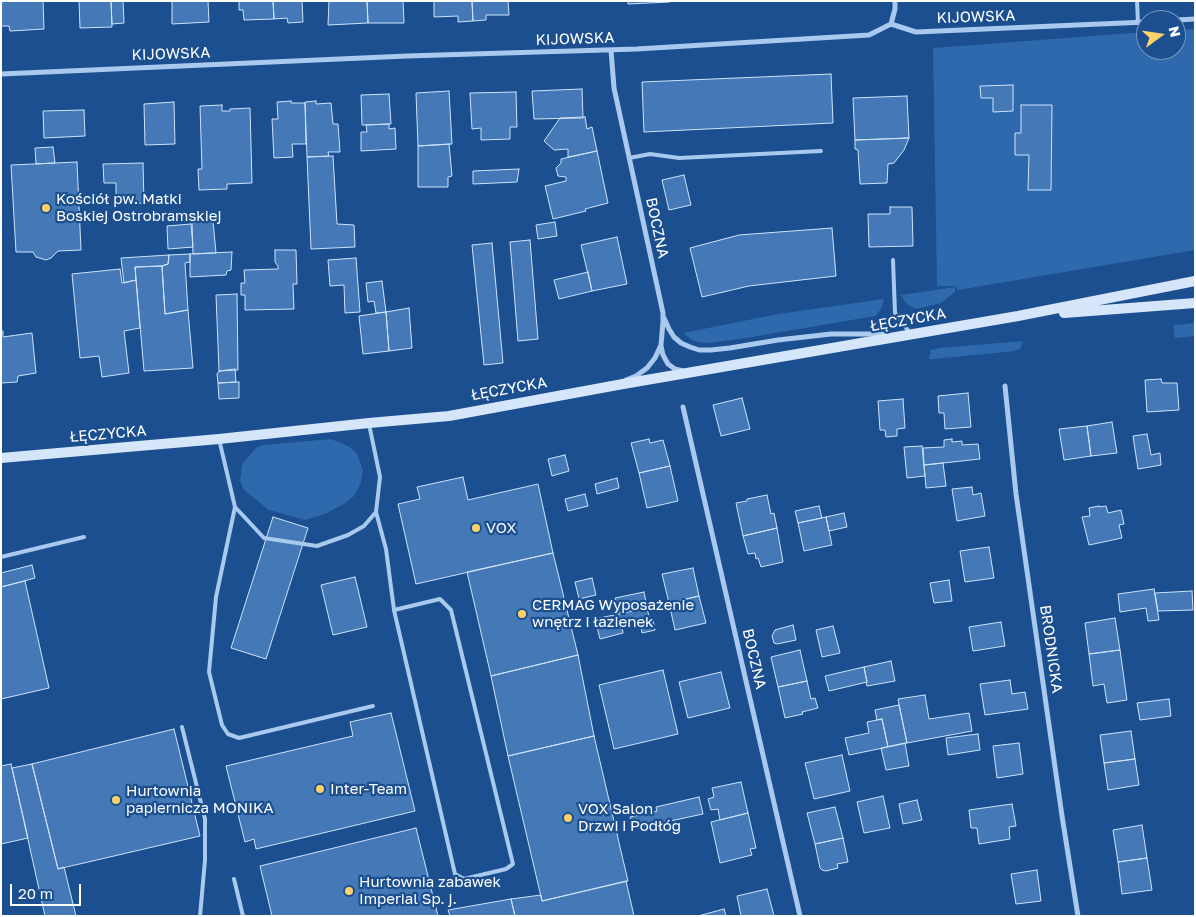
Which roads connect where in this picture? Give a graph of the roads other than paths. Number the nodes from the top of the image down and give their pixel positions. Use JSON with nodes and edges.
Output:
{"nodes":[{"id":1,"x":895,"y":1,"type":"edge"},
{"id":2,"x":1136,"y":23,"type":"edge"},
{"id":3,"x":891,"y":24,"type":"junction"},
{"id":4,"x":611,"y":50,"type":"junction"},
{"id":5,"x":1,"y":74,"type":"edge"},
{"id":6,"x":822,"y":151,"type":"dead end"},
{"id":7,"x":629,"y":158,"type":"junction"},
{"id":8,"x":893,"y":260,"type":"dead end"},
{"id":9,"x":1195,"y":281,"type":"edge"},
{"id":10,"x":1195,"y":303,"type":"edge"},
{"id":11,"x":662,"y":313,"type":"junction"},
{"id":12,"x":1018,"y":316,"type":"junction"},
{"id":13,"x":912,"y":334,"type":"junction"},
{"id":14,"x":661,"y":345,"type":"junction"},
{"id":15,"x":690,"y":373,"type":"junction"},
{"id":16,"x":611,"y":386,"type":"junction"},
{"id":17,"x":1005,"y":386,"type":"dead end"},
{"id":18,"x":683,"y":407,"type":"dead end"},
{"id":19,"x":369,"y":422,"type":"junction"},
{"id":20,"x":219,"y":439,"type":"junction"},
{"id":21,"x":1,"y":458,"type":"edge"},
{"id":22,"x":235,"y":507,"type":"junction"},
{"id":23,"x":376,"y":512,"type":"junction"},
{"id":24,"x":84,"y":537,"type":"dead end"},
{"id":25,"x":1,"y":557,"type":"edge"},
{"id":26,"x":394,"y":610,"type":"junction"},
{"id":27,"x":373,"y":706,"type":"dead end"},
{"id":28,"x":182,"y":727,"type":"dead end"},
{"id":29,"x":234,"y":879,"type":"dead end"},
{"id":30,"x":200,"y":916,"type":"edge"},
{"id":31,"x":243,"y":916,"type":"edge"},
{"id":32,"x":800,"y":916,"type":"edge"},
{"id":33,"x":1078,"y":916,"type":"edge"}],
"edges":[{"from":1,"to":3,"type":"street"},
{"from":2,"to":3,"type":"street","name":"KIJOWSKA"},
{"from":3,"to":4,"type":"street","name":"KIJOWSKA"},
{"from":4,"to":5,"type":"street","name":"KIJOWSKA"},
{"from":4,"to":7,"type":"street","name":"BOCZNA"},
{"from":6,"to":7,"type":"lane"},
{"from":7,"to":11,"type":"street","name":"BOCZNA"},
{"from":8,"to":13,"type":"lane"},
{"from":9,"to":12,"type":"street","name":"ŁĘCZYCKA"},
{"from":10,"to":12,"type":"street","name":"ŁĘCZYCKA"},
{"from":11,"to":13,"type":"street"},
{"from":11,"to":14,"type":"street","name":"BOCZNA"},
{"from":12,"to":13,"type":"street","name":"ŁĘCZYCKA"},
{"from":13,"to":15,"type":"street","name":"ŁĘCZYCKA"},
{"from":14,"to":15,"type":"street"},
{"from":14,"to":16,"type":"street","name":"BOCZNA"},
{"from":15,"to":16,"type":"street","name":"ŁĘCZYCKA"},
{"from":16,"to":19,"type":"street","name":"ŁĘCZYCKA"},
{"from":17,"to":33,"type":"street","name":"BRODNICKA"},
{"from":18,"to":32,"type":"street","name":"BOCZNA"},
{"from":19,"to":20,"type":"street","name":"ŁĘCZYCKA"},
{"from":19,"to":23,"type":"lane"},
{"from":20,"to":21,"type":"street","name":"ŁĘCZYCKA"},
{"from":20,"to":22,"type":"lane"},
{"from":22,"to":23,"type":"lane"},
{"from":22,"to":27,"type":"lane"},
{"from":23,"to":26,"type":"lane"},
{"from":24,"to":25,"type":"lane"},
{"from":26,"to":26,"type":"lane"},
{"from":28,"to":30,"type":"lane"},
{"from":29,"to":31,"type":"lane"}]}
